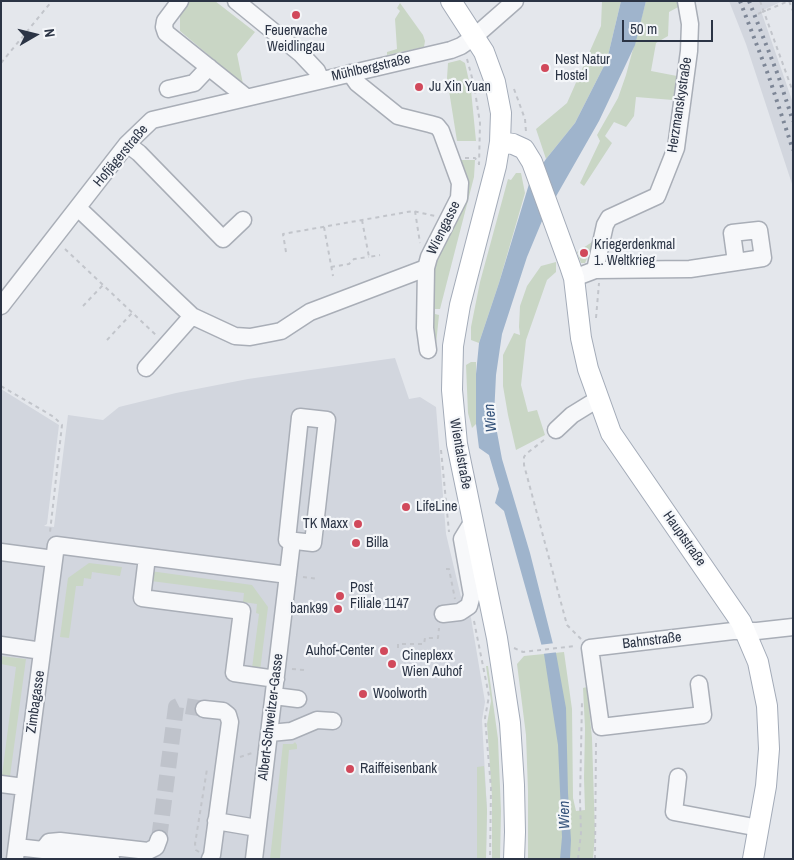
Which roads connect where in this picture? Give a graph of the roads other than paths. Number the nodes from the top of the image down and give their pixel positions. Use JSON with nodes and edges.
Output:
{"nodes":[{"id":1,"x":180,"y":1,"type":"edge"},
{"id":2,"x":236,"y":1,"type":"edge"},
{"id":3,"x":451,"y":1,"type":"edge"},
{"id":4,"x":515,"y":1,"type":"edge"},
{"id":5,"x":686,"y":1,"type":"edge"},
{"id":6,"x":474,"y":37,"type":"junction"},
{"id":7,"x":209,"y":67,"type":"junction"},
{"id":8,"x":350,"y":73,"type":"junction"},
{"id":9,"x":321,"y":80,"type":"junction"},
{"id":10,"x":168,"y":90,"type":"dead end"},
{"id":11,"x":246,"y":97,"type":"junction"},
{"id":12,"x":500,"y":142,"type":"junction"},
{"id":13,"x":127,"y":144,"type":"junction"},
{"id":14,"x":78,"y":208,"type":"junction"},
{"id":15,"x":243,"y":220,"type":"dead end"},
{"id":16,"x":428,"y":262,"type":"junction"},
{"id":17,"x":736,"y":262,"type":"dead end"},
{"id":18,"x":598,"y":275,"type":"junction"},
{"id":19,"x":574,"y":278,"type":"junction"},
{"id":20,"x":1,"y":306,"type":"edge"},
{"id":21,"x":192,"y":316,"type":"junction"},
{"id":22,"x":428,"y":350,"type":"dead end"},
{"id":23,"x":146,"y":368,"type":"dead end"},
{"id":24,"x":598,"y":399,"type":"junction"},
{"id":25,"x":556,"y":430,"type":"road end"},
{"id":26,"x":472,"y":521,"type":"junction"},
{"id":27,"x":292,"y":541,"type":"junction"},
{"id":28,"x":1,"y":552,"type":"edge"},
{"id":29,"x":55,"y":552,"type":"junction"},
{"id":30,"x":147,"y":557,"type":"junction"},
{"id":31,"x":288,"y":575,"type":"junction"},
{"id":32,"x":450,"y":609,"type":"road end"},
{"id":33,"x":793,"y":627,"type":"edge"},
{"id":34,"x":746,"y":631,"type":"junction"},
{"id":35,"x":1,"y":645,"type":"edge"},
{"id":36,"x":42,"y":651,"type":"junction"},
{"id":37,"x":276,"y":679,"type":"junction"},
{"id":38,"x":699,"y":684,"type":"dead end"},
{"id":39,"x":274,"y":696,"type":"junction"},
{"id":40,"x":298,"y":699,"type":"dead end"},
{"id":41,"x":204,"y":708,"type":"tunnel mouth"},
{"id":42,"x":333,"y":721,"type":"dead end"},
{"id":43,"x":270,"y":733,"type":"junction"},
{"id":44,"x":678,"y":777,"type":"dead end"},
{"id":45,"x":1,"y":784,"type":"edge"},
{"id":46,"x":24,"y":787,"type":"junction"},
{"id":47,"x":216,"y":821,"type":"junction"},
{"id":48,"x":257,"y":828,"type":"junction"},
{"id":49,"x":759,"y":828,"type":"junction"},
{"id":50,"x":159,"y":839,"type":"dead end"},
{"id":51,"x":43,"y":850,"type":"junction"},
{"id":52,"x":16,"y":853,"type":"edge"},
{"id":53,"x":117,"y":859,"type":"edge"},
{"id":54,"x":210,"y":859,"type":"edge"},
{"id":55,"x":254,"y":859,"type":"edge"},
{"id":56,"x":514,"y":859,"type":"edge"},
{"id":57,"x":753,"y":859,"type":"edge"}],
"edges":[{"from":1,"to":7,"type":"street"},
{"from":2,"to":9,"type":"street","name":"Mühlbergstraße"},
{"from":3,"to":6,"type":"main road"},
{"from":4,"to":6,"type":"street","name":"Mühlbergstraße"},
{"from":5,"to":18,"type":"street","name":"Herzmanskystraße"},
{"from":6,"to":8,"type":"street","name":"Mühlbergstraße"},
{"from":6,"to":12,"type":"main road","name":"Wientalstraße"},
{"from":7,"to":10,"type":"street"},
{"from":7,"to":11,"type":"street"},
{"from":8,"to":9,"type":"street","name":"Mühlbergstraße"},
{"from":8,"to":16,"type":"street","name":"Wiengasse"},
{"from":9,"to":11,"type":"street","name":"Hofjägerstraße"},
{"from":11,"to":13,"type":"street","name":"Hofjägerstraße"},
{"from":12,"to":19,"type":"main road","name":"Hauptstraße"},
{"from":12,"to":26,"type":"main road","name":"Wientalstraße"},
{"from":13,"to":14,"type":"street","name":"Hofjägerstraße"},
{"from":13,"to":15,"type":"street"},
{"from":14,"to":20,"type":"street","name":"Hofjägerstraße"},
{"from":14,"to":21,"type":"street"},
{"from":16,"to":21,"type":"street"},
{"from":16,"to":22,"type":"street","name":"Wiengasse"},
{"from":17,"to":18,"type":"street"},
{"from":18,"to":19,"type":"street"},
{"from":19,"to":24,"type":"main road","name":"Hauptstraße"},
{"from":21,"to":23,"type":"street"},
{"from":24,"to":25,"type":"street"},
{"from":24,"to":34,"type":"main road","name":"Hauptstraße"},
{"from":26,"to":32,"type":"street"},
{"from":26,"to":56,"type":"main road","name":"Wientalstraße"},
{"from":27,"to":27,"type":"street","name":"Albert-Schweitzer-Gasse"},
{"from":27,"to":31,"type":"street","name":"Albert-Schweitzer-Gasse"},
{"from":28,"to":29,"type":"street"},
{"from":29,"to":30,"type":"street"},
{"from":29,"to":36,"type":"street","name":"Zimbagasse"},
{"from":30,"to":31,"type":"street"},
{"from":30,"to":37,"type":"street"},
{"from":31,"to":37,"type":"street","name":"Albert-Schweitzer-Gasse"},
{"from":33,"to":34,"type":"street","name":"Bahnstraße"},
{"from":34,"to":38,"type":"street","name":"Bahnstraße"},
{"from":34,"to":49,"type":"main road","name":"Hauptstraße"},
{"from":35,"to":36,"type":"street"},
{"from":36,"to":46,"type":"street","name":"Zimbagasse"},
{"from":37,"to":39,"type":"street","name":"Albert-Schweitzer-Gasse"},
{"from":39,"to":40,"type":"street"},
{"from":39,"to":43,"type":"street","name":"Albert-Schweitzer-Gasse"},
{"from":41,"to":47,"type":"street"},
{"from":42,"to":43,"type":"street"},
{"from":43,"to":48,"type":"street","name":"Albert-Schweitzer-Gasse"},
{"from":44,"to":49,"type":"street"},
{"from":45,"to":46,"type":"street"},
{"from":46,"to":52,"type":"street","name":"Zimbagasse"},
{"from":47,"to":48,"type":"street"},
{"from":47,"to":54,"type":"street"},
{"from":48,"to":55,"type":"street","name":"Albert-Schweitzer-Gasse"},
{"from":49,"to":57,"type":"main road","name":"Hauptstraße"},
{"from":50,"to":51,"type":"street"},
{"from":51,"to":52,"type":"street"},
{"from":51,"to":53,"type":"street"}]}
